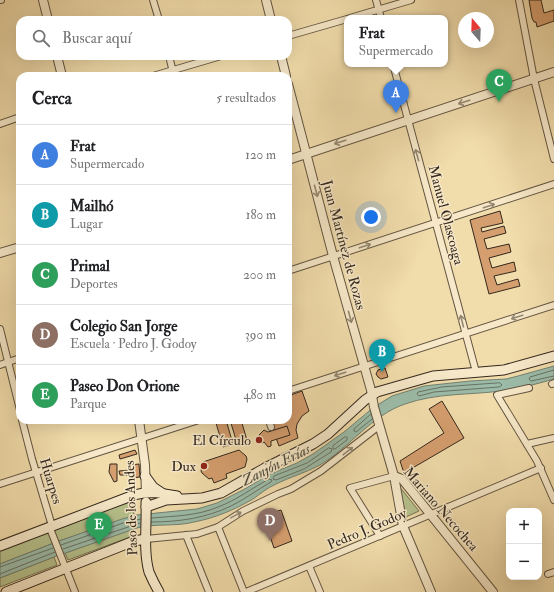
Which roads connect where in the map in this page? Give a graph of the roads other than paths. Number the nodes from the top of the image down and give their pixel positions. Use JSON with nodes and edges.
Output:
{"nodes":[{"id":1,"x":42,"y":0,"type":"edge"},
{"id":2,"x":153,"y":0,"type":"edge"},
{"id":3,"x":266,"y":0,"type":"edge"},
{"id":4,"x":376,"y":0,"type":"edge"},
{"id":5,"x":411,"y":0,"type":"edge"},
{"id":6,"x":519,"y":0,"type":"edge"},
{"id":7,"x":379,"y":10,"type":"junction"},
{"id":8,"x":361,"y":15,"type":"edge"},
{"id":9,"x":380,"y":15,"type":"edge"},
{"id":10,"x":47,"y":16,"type":"edge"},
{"id":11,"x":158,"y":16,"type":"edge"},
{"id":12,"x":270,"y":16,"type":"edge"},
{"id":13,"x":344,"y":20,"type":"edge"},
{"id":14,"x":292,"y":35,"type":"edge"},
{"id":15,"x":58,"y":60,"type":"edge"},
{"id":16,"x":170,"y":60,"type":"edge"},
{"id":17,"x":210,"y":60,"type":"edge"},
{"id":18,"x":282,"y":60,"type":"edge"},
{"id":19,"x":394,"y":67,"type":"edge"},
{"id":20,"x":61,"y":72,"type":"edge"},
{"id":21,"x":173,"y":72,"type":"edge"},
{"id":22,"x":176,"y":72,"type":"edge"},
{"id":23,"x":285,"y":72,"type":"edge"},
{"id":24,"x":554,"y":72,"type":"edge"},
{"id":25,"x":534,"y":78,"type":"junction"},
{"id":26,"x":292,"y":100,"type":"edge"},
{"id":27,"x":16,"y":118,"type":"edge"},
{"id":28,"x":407,"y":120,"type":"junction"},
{"id":29,"x":0,"y":124,"type":"edge"},
{"id":30,"x":306,"y":154,"type":"junction"},
{"id":31,"x":292,"y":159,"type":"edge"},
{"id":32,"x":554,"y":159,"type":"edge"},
{"id":33,"x":554,"y":184,"type":"edge"},
{"id":34,"x":437,"y":223,"type":"junction"},
{"id":35,"x":16,"y":248,"type":"edge"},
{"id":36,"x":0,"y":253,"type":"edge"},
{"id":37,"x":333,"y":256,"type":"junction"},
{"id":38,"x":292,"y":270,"type":"edge"},
{"id":39,"x":554,"y":306,"type":"edge"},
{"id":40,"x":0,"y":329,"type":"edge"},
{"id":41,"x":465,"y":334,"type":"junction"},
{"id":42,"x":554,"y":356,"type":"edge"},
{"id":43,"x":16,"y":359,"type":"edge"},
{"id":44,"x":8,"y":362,"type":"junction"},
{"id":45,"x":0,"y":365,"type":"edge"},
{"id":46,"x":364,"y":367,"type":"junction"},
{"id":47,"x":476,"y":372,"type":"junction"},
{"id":48,"x":530,"y":388,"type":"dead end"},
{"id":49,"x":292,"y":390,"type":"edge"},
{"id":50,"x":16,"y":394,"type":"edge"},
{"id":51,"x":372,"y":395,"type":"junction"},
{"id":52,"x":376,"y":416,"type":"junction"},
{"id":53,"x":23,"y":424,"type":"edge"},
{"id":54,"x":140,"y":424,"type":"edge"},
{"id":55,"x":186,"y":424,"type":"edge"},
{"id":56,"x":270,"y":424,"type":"edge"},
{"id":57,"x":271,"y":427,"type":"dead end"},
{"id":58,"x":142,"y":438,"type":"junction"},
{"id":59,"x":554,"y":438,"type":"edge"},
{"id":60,"x":527,"y":444,"type":"junction"},
{"id":61,"x":541,"y":468,"type":"junction"},
{"id":62,"x":36,"y":472,"type":"junction"},
{"id":63,"x":145,"y":476,"type":"junction"},
{"id":64,"x":394,"y":476,"type":"junction"},
{"id":65,"x":0,"y":484,"type":"edge"},
{"id":66,"x":146,"y":493,"type":"junction"},
{"id":67,"x":162,"y":493,"type":"junction"},
{"id":68,"x":187,"y":498,"type":"junction"},
{"id":69,"x":554,"y":500,"type":"edge"},
{"id":70,"x":146,"y":511,"type":"junction"},
{"id":71,"x":431,"y":514,"type":"junction"},
{"id":72,"x":52,"y":526,"type":"junction"},
{"id":73,"x":403,"y":526,"type":"junction"},
{"id":74,"x":218,"y":527,"type":"junction"},
{"id":75,"x":186,"y":535,"type":"junction"},
{"id":76,"x":380,"y":536,"type":"junction"},
{"id":77,"x":146,"y":539,"type":"junction"},
{"id":78,"x":0,"y":546,"type":"edge"},
{"id":79,"x":309,"y":566,"type":"junction"},
{"id":80,"x":65,"y":568,"type":"junction"},
{"id":81,"x":6,"y":592,"type":"edge"},
{"id":82,"x":75,"y":592,"type":"edge"},
{"id":83,"x":159,"y":592,"type":"edge"},
{"id":84,"x":209,"y":592,"type":"edge"},
{"id":85,"x":245,"y":592,"type":"edge"},
{"id":86,"x":320,"y":592,"type":"edge"},
{"id":87,"x":431,"y":592,"type":"edge"},
{"id":88,"x":493,"y":592,"type":"edge"}],
"edges":[{"from":1,"to":10,"type":"street"},
{"from":2,"to":11,"type":"street"},
{"from":3,"to":12,"type":"street"},
{"from":4,"to":7,"type":"street"},
{"from":5,"to":7,"type":"street"},
{"from":6,"to":25,"type":"street"},
{"from":7,"to":8,"type":"street"},
{"from":7,"to":9,"type":"street"},
{"from":13,"to":14,"type":"street"},
{"from":15,"to":20,"type":"street"},
{"from":16,"to":21,"type":"street"},
{"from":17,"to":22,"type":"street"},
{"from":18,"to":23,"type":"street"},
{"from":19,"to":28,"type":"street","name":"Manuel Olascoaga"},
{"from":24,"to":25,"type":"street"},
{"from":25,"to":28,"type":"street","one_way":true},
{"from":25,"to":32,"type":"street"},
{"from":26,"to":30,"type":"street","name":"Juan Martínez de Rozas"},
{"from":27,"to":29,"type":"street"},
{"from":28,"to":30,"type":"street","one_way":true},
{"from":34,"to":28,"type":"street","name":"Manuel Olascoaga","one_way":true},
{"from":30,"to":31,"type":"street"},
{"from":30,"to":37,"type":"street","name":"Juan Martínez de Rozas","one_way":true},
{"from":34,"to":33,"type":"street","one_way":true},
{"from":37,"to":34,"type":"street","one_way":true},
{"from":41,"to":34,"type":"street","name":"Manuel Olascoaga","one_way":true},
{"from":35,"to":36,"type":"street"},
{"from":37,"to":38,"type":"street"},
{"from":37,"to":46,"type":"street","name":"Juan Martínez de Rozas","one_way":true},
{"from":39,"to":41,"type":"street","one_way":true},
{"from":40,"to":44,"type":"street"},
{"from":41,"to":46,"type":"street"},
{"from":41,"to":47,"type":"street","name":"Manuel Olascoaga"},
{"from":42,"to":47,"type":"main road"},
{"from":43,"to":44,"type":"street"},
{"from":44,"to":45,"type":"street"},
{"from":44,"to":50,"type":"street"},
{"from":46,"to":49,"type":"street","one_way":true},
{"from":46,"to":51,"type":"street","name":"Juan Martínez de Rozas"},
{"from":47,"to":51,"type":"main road"},
{"from":48,"to":60,"type":"street"},
{"from":51,"to":52,"type":"street","name":"Juan Martínez de Rozas"},
{"from":51,"to":68,"type":"main road"},
{"from":52,"to":64,"type":"street","name":"Mariano Necochea"},
{"from":74,"to":52,"type":"street","one_way":true},
{"from":53,"to":62,"type":"street","name":"Huarpes"},
{"from":54,"to":58,"type":"street","name":"Paso de los Andes"},
{"from":55,"to":58,"type":"street"},
{"from":56,"to":57,"type":"street"},
{"from":58,"to":62,"type":"street"},
{"from":58,"to":63,"type":"street","name":"Paso de los Andes"},
{"from":59,"to":60,"type":"street"},
{"from":60,"to":61,"type":"street"},
{"from":61,"to":69,"type":"street"},
{"from":61,"to":71,"type":"street","name":"Pedro J. Godoy"},
{"from":62,"to":65,"type":"street"},
{"from":62,"to":72,"type":"street","name":"Huarpes"},
{"from":63,"to":66,"type":"street","name":"Paso de los Andes"},
{"from":63,"to":67,"type":"main road"},
{"from":64,"to":71,"type":"street","name":"Mariano Necochea"},
{"from":64,"to":73,"type":"street"},
{"from":64,"to":76,"type":"street"},
{"from":66,"to":67,"type":"main road"},
{"from":66,"to":70,"type":"main road","name":"Paso de los Andes"},
{"from":66,"to":72,"type":"main road"},
{"from":67,"to":68,"type":"main road"},
{"from":68,"to":70,"type":"main road"},
{"from":70,"to":77,"type":"main road","name":"Paso de los Andes"},
{"from":71,"to":73,"type":"street","name":"Pedro J. Godoy"},
{"from":71,"to":88,"type":"street","name":"Mariano Necochea"},
{"from":72,"to":78,"type":"main road"},
{"from":72,"to":80,"type":"street","name":"Huarpes"},
{"from":73,"to":76,"type":"street","name":"Pedro J. Godoy"},
{"from":73,"to":87,"type":"street"},
{"from":74,"to":75,"type":"street"},
{"from":74,"to":85,"type":"street"},
{"from":75,"to":77,"type":"street"},
{"from":75,"to":84,"type":"street"},
{"from":76,"to":79,"type":"street","name":"Pedro J. Godoy"},
{"from":77,"to":80,"type":"main road"},
{"from":77,"to":83,"type":"main road","name":"Paso de los Andes"},
{"from":79,"to":85,"type":"street","name":"Pedro J. Godoy"},
{"from":79,"to":86,"type":"street"},
{"from":80,"to":81,"type":"main road"},
{"from":80,"to":82,"type":"street","name":"Huarpes"}]}
